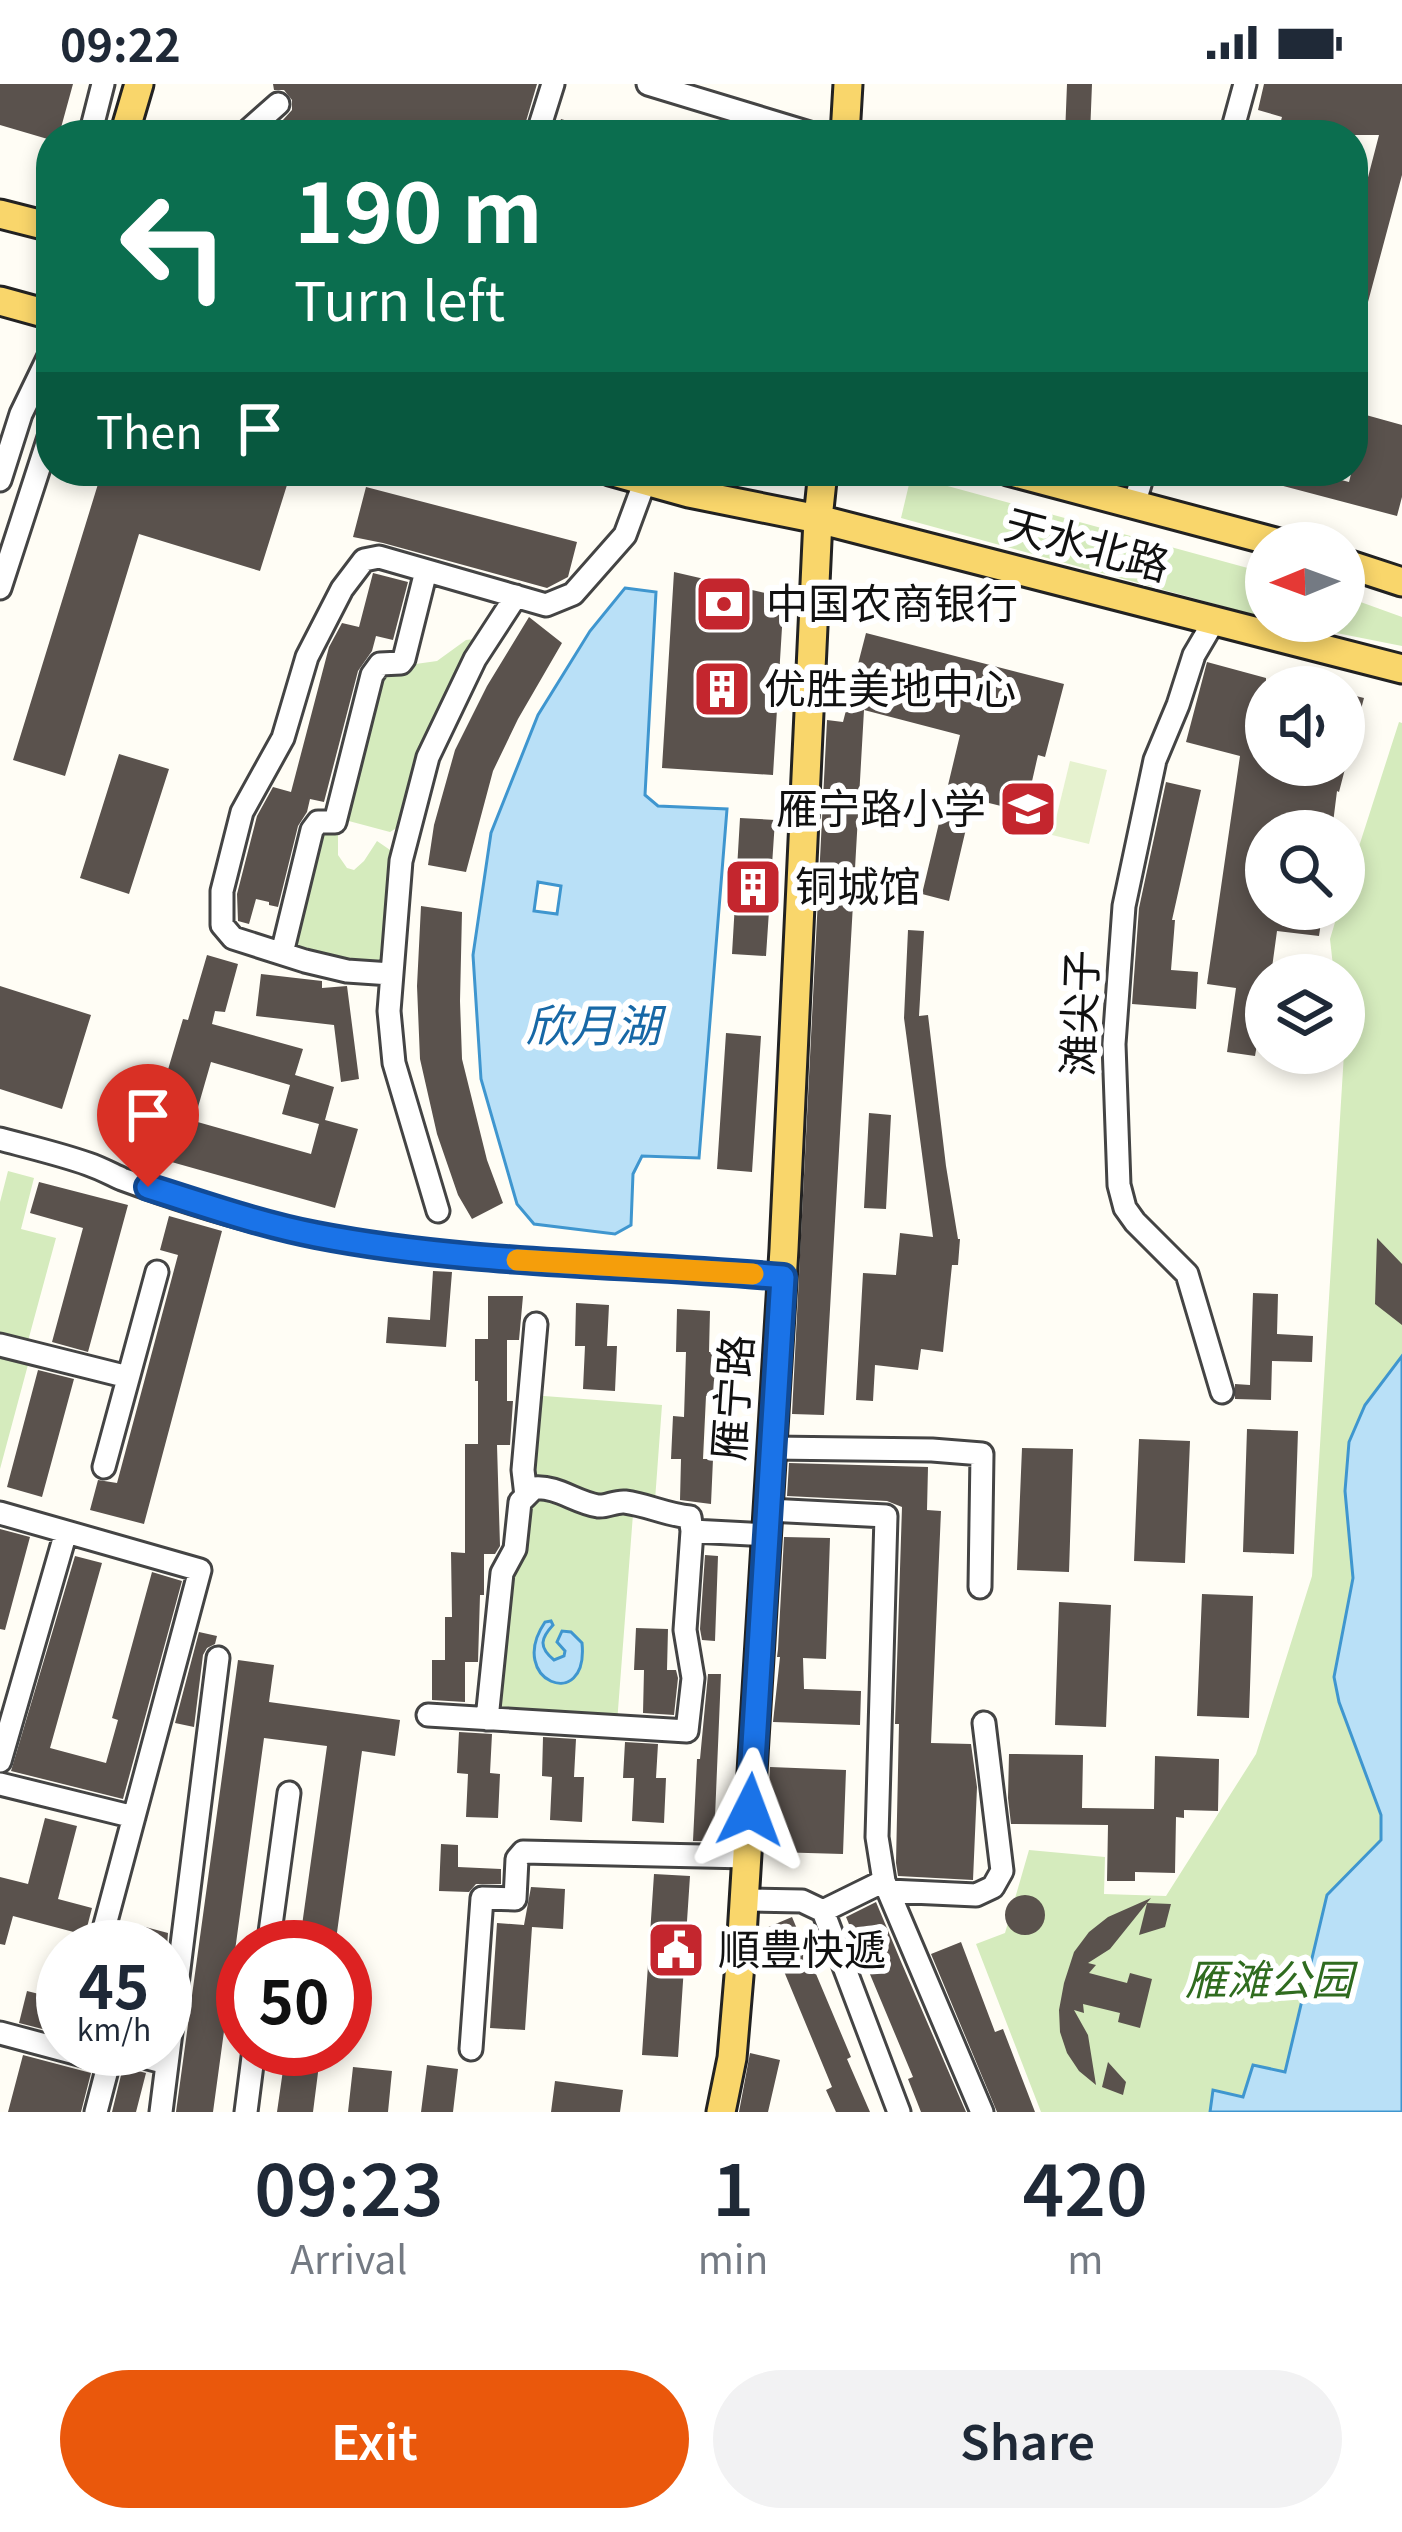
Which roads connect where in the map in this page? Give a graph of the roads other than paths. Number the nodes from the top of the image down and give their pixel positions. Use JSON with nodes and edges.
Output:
{"nodes":[{"id":1,"x":103,"y":84,"type":"edge"},
{"id":2,"x":139,"y":84,"type":"edge"},
{"id":3,"x":553,"y":84,"type":"edge"},
{"id":4,"x":648,"y":84,"type":"edge"},
{"id":5,"x":848,"y":84,"type":"edge"},
{"id":6,"x":1245,"y":84,"type":"edge"},
{"id":7,"x":278,"y":104,"type":"dead end"},
{"id":8,"x":94,"y":120,"type":"edge"},
{"id":9,"x":128,"y":120,"type":"edge"},
{"id":10,"x":260,"y":120,"type":"edge"},
{"id":11,"x":542,"y":120,"type":"edge"},
{"id":12,"x":767,"y":120,"type":"edge"},
{"id":13,"x":846,"y":120,"type":"edge"},
{"id":14,"x":1236,"y":120,"type":"edge"},
{"id":15,"x":0,"y":214,"type":"edge"},
{"id":16,"x":36,"y":223,"type":"edge"},
{"id":17,"x":0,"y":301,"type":"edge"},
{"id":18,"x":36,"y":311,"type":"edge"},
{"id":19,"x":36,"y":383,"type":"edge"},
{"id":20,"x":36,"y":477,"type":"edge"},
{"id":21,"x":0,"y":480,"type":"edge"},
{"id":22,"x":643,"y":486,"type":"edge"},
{"id":23,"x":663,"y":486,"type":"edge"},
{"id":24,"x":821,"y":486,"type":"edge"},
{"id":25,"x":1064,"y":486,"type":"edge"},
{"id":26,"x":1140,"y":486,"type":"edge"},
{"id":27,"x":1135,"y":505,"type":"junction"},
{"id":28,"x":818,"y":519,"type":"junction"},
{"id":29,"x":1245,"y":534,"type":"edge"},
{"id":30,"x":1365,"y":569,"type":"edge"},
{"id":31,"x":426,"y":571,"type":"junction"},
{"id":32,"x":1402,"y":582,"type":"edge"},
{"id":33,"x":0,"y":588,"type":"edge"},
{"id":34,"x":516,"y":596,"type":"junction"},
{"id":35,"x":1214,"y":621,"type":"junction"},
{"id":36,"x":1402,"y":669,"type":"edge"},
{"id":37,"x":282,"y":952,"type":"junction"},
{"id":38,"x":391,"y":974,"type":"junction"},
{"id":39,"x":0,"y":1139,"type":"edge"},
{"id":40,"x":438,"y":1211,"type":"dead end"},
{"id":41,"x":157,"y":1272,"type":"dead end"},
{"id":42,"x":783,"y":1277,"type":"junction"},
{"id":43,"x":536,"y":1324,"type":"dead end"},
{"id":44,"x":0,"y":1345,"type":"edge"},
{"id":45,"x":128,"y":1377,"type":"junction"},
{"id":46,"x":1222,"y":1392,"type":"dead end"},
{"id":47,"x":772,"y":1448,"type":"junction"},
{"id":48,"x":104,"y":1467,"type":"dead end"},
{"id":49,"x":526,"y":1496,"type":"junction"},
{"id":50,"x":0,"y":1513,"type":"edge"},
{"id":51,"x":768,"y":1523,"type":"junction"},
{"id":52,"x":692,"y":1531,"type":"junction"},
{"id":53,"x":66,"y":1532,"type":"junction"},
{"id":54,"x":980,"y":1587,"type":"dead end"},
{"id":55,"x":218,"y":1658,"type":"dead end"},
{"id":56,"x":428,"y":1715,"type":"dead end"},
{"id":57,"x":487,"y":1719,"type":"junction"},
{"id":58,"x":984,"y":1723,"type":"dead end"},
{"id":59,"x":0,"y":1761,"type":"edge"},
{"id":60,"x":0,"y":1784,"type":"edge"},
{"id":61,"x":290,"y":1793,"type":"dead end"},
{"id":62,"x":134,"y":1817,"type":"junction"},
{"id":63,"x":747,"y":1856,"type":"junction"},
{"id":64,"x":886,"y":1886,"type":"junction"},
{"id":65,"x":744,"y":1900,"type":"junction"},
{"id":66,"x":823,"y":1911,"type":"junction"},
{"id":67,"x":106,"y":1920,"type":"edge"},
{"id":68,"x":185,"y":1920,"type":"edge"},
{"id":69,"x":272,"y":1920,"type":"edge"},
{"id":70,"x":0,"y":2033,"type":"edge"},
{"id":71,"x":36,"y":2039,"type":"edge"},
{"id":72,"x":472,"y":2048,"type":"dead end"},
{"id":73,"x":105,"y":2076,"type":"edge"},
{"id":74,"x":165,"y":2076,"type":"edge"},
{"id":75,"x":251,"y":2076,"type":"edge"},
{"id":76,"x":96,"y":2112,"type":"edge"},
{"id":77,"x":161,"y":2112,"type":"edge"},
{"id":78,"x":246,"y":2112,"type":"edge"},
{"id":79,"x":721,"y":2112,"type":"edge"},
{"id":80,"x":899,"y":2112,"type":"edge"},
{"id":81,"x":982,"y":2112,"type":"edge"}],
"edges":[{"from":1,"to":8,"type":"street"},
{"from":2,"to":9,"type":"main road"},
{"from":3,"to":11,"type":"street"},
{"from":4,"to":12,"type":"street"},
{"from":5,"to":13,"type":"main road"},
{"from":6,"to":14,"type":"street"},
{"from":7,"to":10,"type":"street"},
{"from":15,"to":16,"type":"main road"},
{"from":17,"to":18,"type":"main road"},
{"from":19,"to":21,"type":"street"},
{"from":20,"to":33,"type":"street"},
{"from":22,"to":34,"type":"street"},
{"from":23,"to":28,"type":"main road","name":"天水北路"},
{"from":24,"to":28,"type":"main road","name":"雁宁路"},
{"from":25,"to":27,"type":"main road","name":"天水北路"},
{"from":26,"to":27,"type":"street"},
{"from":27,"to":29,"type":"main road","name":"天水北路"},
{"from":28,"to":35,"type":"main road","name":"天水北路"},
{"from":28,"to":42,"type":"main road","name":"雁宁路"},
{"from":30,"to":32,"type":"main road"},
{"from":31,"to":34,"type":"street"},
{"from":31,"to":37,"type":"street"},
{"from":31,"to":37,"type":"street"},
{"from":34,"to":38,"type":"street"},
{"from":35,"to":36,"type":"main road","name":"天水北路"},
{"from":35,"to":46,"type":"street","name":"滩尖子"},
{"from":37,"to":38,"type":"street"},
{"from":38,"to":40,"type":"street"},
{"from":39,"to":42,"type":"street"},
{"from":41,"to":45,"type":"street"},
{"from":42,"to":47,"type":"main road","name":"雁宁路"},
{"from":43,"to":49,"type":"street"},
{"from":44,"to":45,"type":"street"},
{"from":45,"to":48,"type":"street"},
{"from":47,"to":51,"type":"main road","name":"雁宁路"},
{"from":47,"to":54,"type":"street"},
{"from":49,"to":52,"type":"street"},
{"from":49,"to":57,"type":"street"},
{"from":50,"to":53,"type":"street"},
{"from":51,"to":52,"type":"street"},
{"from":51,"to":63,"type":"main road","name":"雁宁路"},
{"from":51,"to":64,"type":"street"},
{"from":52,"to":57,"type":"street"},
{"from":53,"to":59,"type":"street"},
{"from":53,"to":62,"type":"street"},
{"from":55,"to":68,"type":"street"},
{"from":56,"to":57,"type":"street"},
{"from":58,"to":64,"type":"street"},
{"from":60,"to":62,"type":"street"},
{"from":61,"to":69,"type":"street"},
{"from":62,"to":67,"type":"street"},
{"from":63,"to":65,"type":"main road","name":"雁宁路"},
{"from":63,"to":72,"type":"street"},
{"from":64,"to":66,"type":"street"},
{"from":64,"to":81,"type":"street"},
{"from":65,"to":66,"type":"street"},
{"from":65,"to":79,"type":"main road","name":"雁宁路"},
{"from":66,"to":80,"type":"street"},
{"from":70,"to":71,"type":"street"},
{"from":73,"to":76,"type":"street"},
{"from":74,"to":77,"type":"street"},
{"from":75,"to":78,"type":"street"}]}
